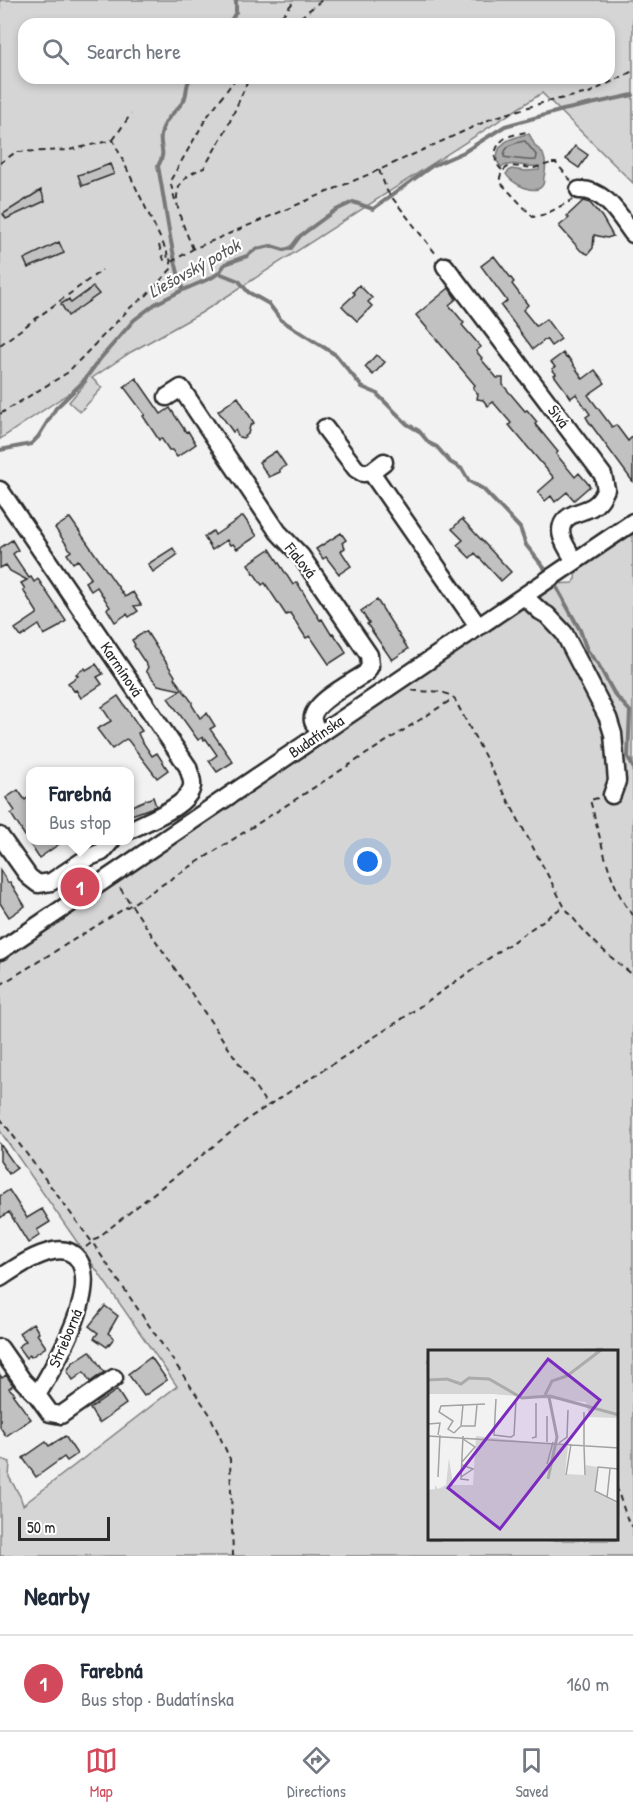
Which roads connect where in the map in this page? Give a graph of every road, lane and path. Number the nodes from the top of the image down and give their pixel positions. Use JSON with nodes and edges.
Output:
{"nodes":[{"id":1,"x":295,"y":0,"type":"edge"},
{"id":2,"x":322,"y":0,"type":"edge"},
{"id":3,"x":280,"y":18,"type":"edge"},
{"id":4,"x":300,"y":18,"type":"edge"},
{"id":5,"x":633,"y":71,"type":"edge"},
{"id":6,"x":615,"y":80,"type":"edge"},
{"id":7,"x":232,"y":84,"type":"edge"},
{"id":8,"x":247,"y":84,"type":"edge"},
{"id":9,"x":607,"y":84,"type":"edge"},
{"id":10,"x":131,"y":114,"type":"dead end"},
{"id":11,"x":527,"y":132,"type":"dead end"},
{"id":12,"x":113,"y":140,"type":"junction"},
{"id":13,"x":0,"y":163,"type":"edge"},
{"id":14,"x":379,"y":170,"type":"junction"},
{"id":15,"x":503,"y":171,"type":"junction"},
{"id":16,"x":579,"y":190,"type":"junction"},
{"id":17,"x":176,"y":202,"type":"junction"},
{"id":18,"x":633,"y":234,"type":"edge"},
{"id":19,"x":159,"y":244,"type":"dead end"},
{"id":20,"x":193,"y":249,"type":"junction"},
{"id":21,"x":169,"y":254,"type":"dead end"},
{"id":22,"x":170,"y":261,"type":"junction"},
{"id":23,"x":446,"y":266,"type":"joint"},
{"id":24,"x":102,"y":270,"type":"dead end"},
{"id":25,"x":0,"y":345,"type":"edge"},
{"id":26,"x":167,"y":397,"type":"dead end"},
{"id":27,"x":0,"y":414,"type":"edge"},
{"id":28,"x":325,"y":428,"type":"dead end"},
{"id":29,"x":0,"y":490,"type":"edge"},
{"id":30,"x":633,"y":522,"type":"edge"},
{"id":31,"x":575,"y":561,"type":"junction"},
{"id":32,"x":524,"y":596,"type":"junction"},
{"id":33,"x":478,"y":626,"type":"junction"},
{"id":34,"x":398,"y":680,"type":"junction"},
{"id":35,"x":454,"y":698,"type":"junction"},
{"id":36,"x":320,"y":734,"type":"junction"},
{"id":37,"x":612,"y":795,"type":"joint"},
{"id":38,"x":134,"y":827,"type":"edge"},
{"id":39,"x":0,"y":836,"type":"edge"},
{"id":40,"x":107,"y":846,"type":"edge"},
{"id":41,"x":114,"y":874,"type":"junction"},
{"id":42,"x":132,"y":904,"type":"junction"},
{"id":43,"x":564,"y":906,"type":"junction"},
{"id":44,"x":633,"y":915,"type":"edge"},
{"id":45,"x":0,"y":951,"type":"edge"},
{"id":46,"x":633,"y":975,"type":"edge"},
{"id":47,"x":0,"y":985,"type":"edge"},
{"id":48,"x":268,"y":1106,"type":"junction"},
{"id":49,"x":0,"y":1118,"type":"edge"},
{"id":50,"x":92,"y":1242,"type":"junction"},
{"id":51,"x":75,"y":1255,"type":"junction"},
{"id":52,"x":0,"y":1278,"type":"edge"},
{"id":53,"x":0,"y":1348,"type":"edge"},
{"id":54,"x":114,"y":1378,"type":"dead end"},
{"id":55,"x":37,"y":1395,"type":"junction"},
{"id":56,"x":618,"y":1492,"type":"edge"},
{"id":57,"x":633,"y":1527,"type":"edge"},
{"id":58,"x":233,"y":1556,"type":"edge"}],
"edges":[{"from":1,"to":3,"type":"path"},
{"from":2,"to":4,"type":"path"},
{"from":5,"to":6,"type":"path"},
{"from":7,"to":17,"type":"path"},
{"from":8,"to":17,"type":"path"},
{"from":9,"to":14,"type":"path"},
{"from":10,"to":12,"type":"path"},
{"from":11,"to":15,"type":"path"},
{"from":12,"to":13,"type":"path"},
{"from":12,"to":22,"type":"path"},
{"from":14,"to":20,"type":"path"},
{"from":14,"to":23,"type":"path"},
{"from":15,"to":16,"type":"path"},
{"from":15,"to":16,"type":"path"},
{"from":16,"to":18,"type":"street"},
{"from":17,"to":20,"type":"path"},
{"from":19,"to":22,"type":"path"},
{"from":20,"to":22,"type":"path"},
{"from":21,"to":22,"type":"path"},
{"from":22,"to":27,"type":"path"},
{"from":23,"to":31,"type":"street","name":"Sivá"},
{"from":24,"to":25,"type":"path"},
{"from":26,"to":36,"type":"street","name":"Fialová"},
{"from":28,"to":33,"type":"street"},
{"from":29,"to":38,"type":"street","name":"Karmínová"},
{"from":30,"to":31,"type":"street","name":"Budatínska"},
{"from":31,"to":32,"type":"street","name":"Budatínska"},
{"from":32,"to":33,"type":"street","name":"Budatínska"},
{"from":32,"to":37,"type":"street"},
{"from":33,"to":34,"type":"street","name":"Budatínska"},
{"from":34,"to":35,"type":"path"},
{"from":34,"to":36,"type":"street","name":"Budatínska"},
{"from":35,"to":42,"type":"path"},
{"from":35,"to":43,"type":"path"},
{"from":36,"to":41,"type":"street","name":"Budatínska"},
{"from":37,"to":44,"type":"path"},
{"from":39,"to":40,"type":"street"},
{"from":40,"to":41,"type":"street"},
{"from":41,"to":42,"type":"path"},
{"from":41,"to":45,"type":"street","name":"Budatínska"},
{"from":42,"to":47,"type":"path"},
{"from":42,"to":48,"type":"path"},
{"from":43,"to":46,"type":"path"},
{"from":43,"to":48,"type":"path"},
{"from":48,"to":50,"type":"path"},
{"from":49,"to":50,"type":"path"},
{"from":50,"to":51,"type":"path"},
{"from":50,"to":58,"type":"path"},
{"from":51,"to":52,"type":"street"},
{"from":51,"to":55,"type":"street","name":"Strieborná"},
{"from":53,"to":55,"type":"street"},
{"from":54,"to":55,"type":"street"},
{"from":56,"to":57,"type":"path"}]}
